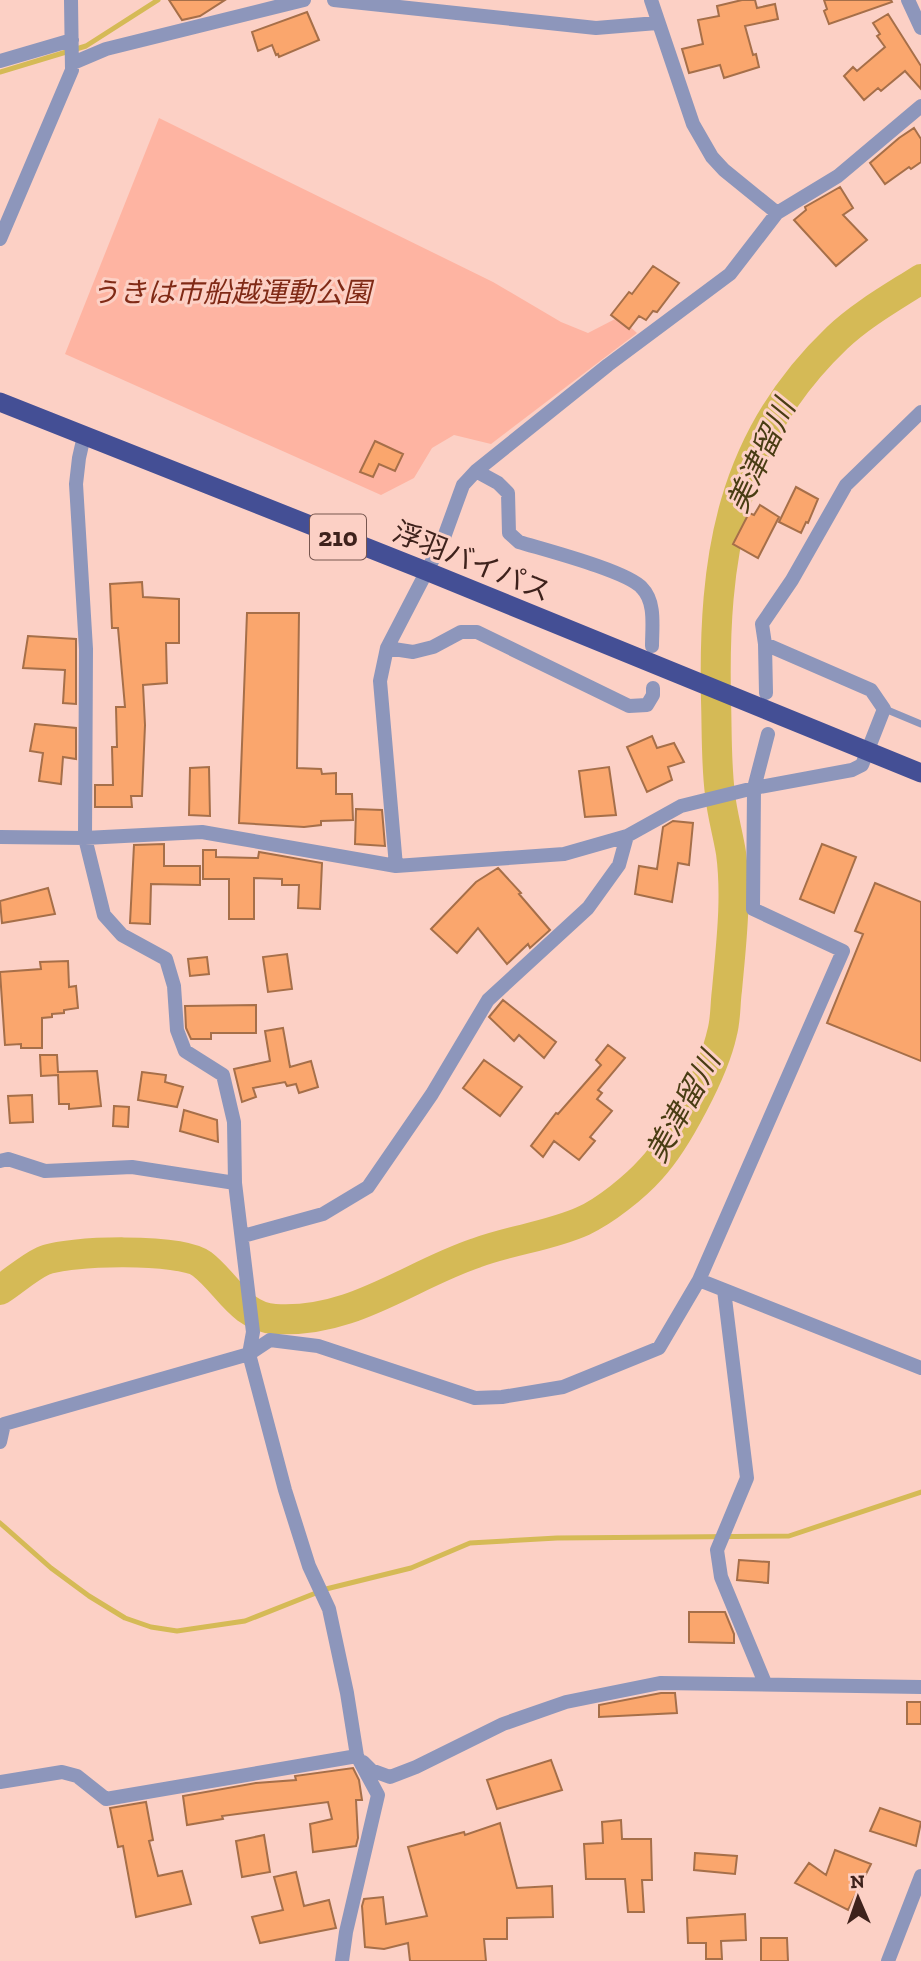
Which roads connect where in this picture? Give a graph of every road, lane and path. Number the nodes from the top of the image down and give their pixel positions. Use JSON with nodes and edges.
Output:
{"nodes":[{"id":1,"x":71,"y":0,"type":"edge"},
{"id":2,"x":304,"y":0,"type":"edge"},
{"id":3,"x":334,"y":0,"type":"edge"},
{"id":4,"x":650,"y":0,"type":"edge"},
{"id":5,"x":908,"y":0,"type":"edge"},
{"id":6,"x":657,"y":23,"type":"junction"},
{"id":7,"x":921,"y":28,"type":"edge"},
{"id":8,"x":72,"y":51,"type":"junction"},
{"id":9,"x":0,"y":61,"type":"edge"},
{"id":10,"x":921,"y":106,"type":"edge"},
{"id":11,"x":777,"y":213,"type":"junction"},
{"id":12,"x":0,"y":239,"type":"edge"},
{"id":13,"x":0,"y":402,"type":"edge"},
{"id":14,"x":921,"y":412,"type":"edge"},
{"id":15,"x":84,"y":436,"type":"junction"},
{"id":16,"x":476,"y":471,"type":"junction"},
{"id":17,"x":426,"y":571,"type":"junction"},
{"id":18,"x":765,"y":644,"type":"junction"},
{"id":19,"x":652,"y":646,"type":"dead end"},
{"id":20,"x":387,"y":648,"type":"junction"},
{"id":21,"x":653,"y":688,"type":"dead end"},
{"id":22,"x":766,"y":693,"type":"dead end"},
{"id":23,"x":884,"y":709,"type":"junction"},
{"id":24,"x":921,"y":724,"type":"edge"},
{"id":25,"x":768,"y":734,"type":"dead end"},
{"id":26,"x":868,"y":752,"type":"junction"},
{"id":27,"x":921,"y":774,"type":"edge"},
{"id":28,"x":754,"y":788,"type":"junction"},
{"id":29,"x":627,"y":836,"type":"junction"},
{"id":30,"x":0,"y":837,"type":"edge"},
{"id":31,"x":85,"y":838,"type":"junction"},
{"id":32,"x":396,"y":866,"type":"junction"},
{"id":33,"x":0,"y":1161,"type":"edge"},
{"id":34,"x":235,"y":1183,"type":"junction"},
{"id":35,"x":243,"y":1236,"type":"junction"},
{"id":36,"x":699,"y":1280,"type":"junction"},
{"id":37,"x":724,"y":1290,"type":"junction"},
{"id":38,"x":250,"y":1354,"type":"junction"},
{"id":39,"x":921,"y":1368,"type":"edge"},
{"id":40,"x":0,"y":1442,"type":"edge"},
{"id":41,"x":765,"y":1683,"type":"junction"},
{"id":42,"x":921,"y":1687,"type":"edge"},
{"id":43,"x":357,"y":1756,"type":"junction"},
{"id":44,"x":0,"y":1782,"type":"edge"},
{"id":45,"x":921,"y":1876,"type":"edge"},
{"id":46,"x":342,"y":1961,"type":"edge"},
{"id":47,"x":888,"y":1961,"type":"edge"}],
"edges":[{"from":1,"to":8,"type":"street"},
{"from":2,"to":8,"type":"street"},
{"from":3,"to":6,"type":"street"},
{"from":4,"to":6,"type":"street"},
{"from":5,"to":7,"type":"street"},
{"from":6,"to":11,"type":"street"},
{"from":8,"to":9,"type":"street"},
{"from":8,"to":12,"type":"street"},
{"from":10,"to":11,"type":"street"},
{"from":11,"to":16,"type":"street"},
{"from":13,"to":15,"type":"highway","name":"浮羽バイパス","number":"210"},
{"from":14,"to":18,"type":"street"},
{"from":15,"to":17,"type":"highway","name":"浮羽バイパス","number":"210"},
{"from":15,"to":31,"type":"street"},
{"from":16,"to":17,"type":"street"},
{"from":16,"to":19,"type":"street"},
{"from":17,"to":20,"type":"street"},
{"from":17,"to":26,"type":"highway","name":"浮羽バイパス","number":"210"},
{"from":18,"to":22,"type":"street"},
{"from":18,"to":23,"type":"street"},
{"from":20,"to":21,"type":"street"},
{"from":20,"to":32,"type":"street"},
{"from":23,"to":24,"type":"lane"},
{"from":23,"to":26,"type":"street"},
{"from":25,"to":28,"type":"street"},
{"from":26,"to":27,"type":"highway","name":"浮羽バイパス","number":"210"},
{"from":26,"to":28,"type":"street"},
{"from":28,"to":29,"type":"street"},
{"from":28,"to":36,"type":"street"},
{"from":29,"to":32,"type":"street"},
{"from":29,"to":35,"type":"street"},
{"from":30,"to":31,"type":"street"},
{"from":31,"to":32,"type":"street"},
{"from":31,"to":34,"type":"street"},
{"from":33,"to":34,"type":"street"},
{"from":34,"to":35,"type":"street"},
{"from":35,"to":38,"type":"street"},
{"from":36,"to":37,"type":"street"},
{"from":36,"to":38,"type":"street"},
{"from":37,"to":39,"type":"street"},
{"from":37,"to":41,"type":"street"},
{"from":38,"to":40,"type":"street"},
{"from":38,"to":43,"type":"street"},
{"from":41,"to":42,"type":"street"},
{"from":41,"to":43,"type":"street"},
{"from":43,"to":44,"type":"street"},
{"from":43,"to":46,"type":"street"},
{"from":45,"to":47,"type":"street"}]}
